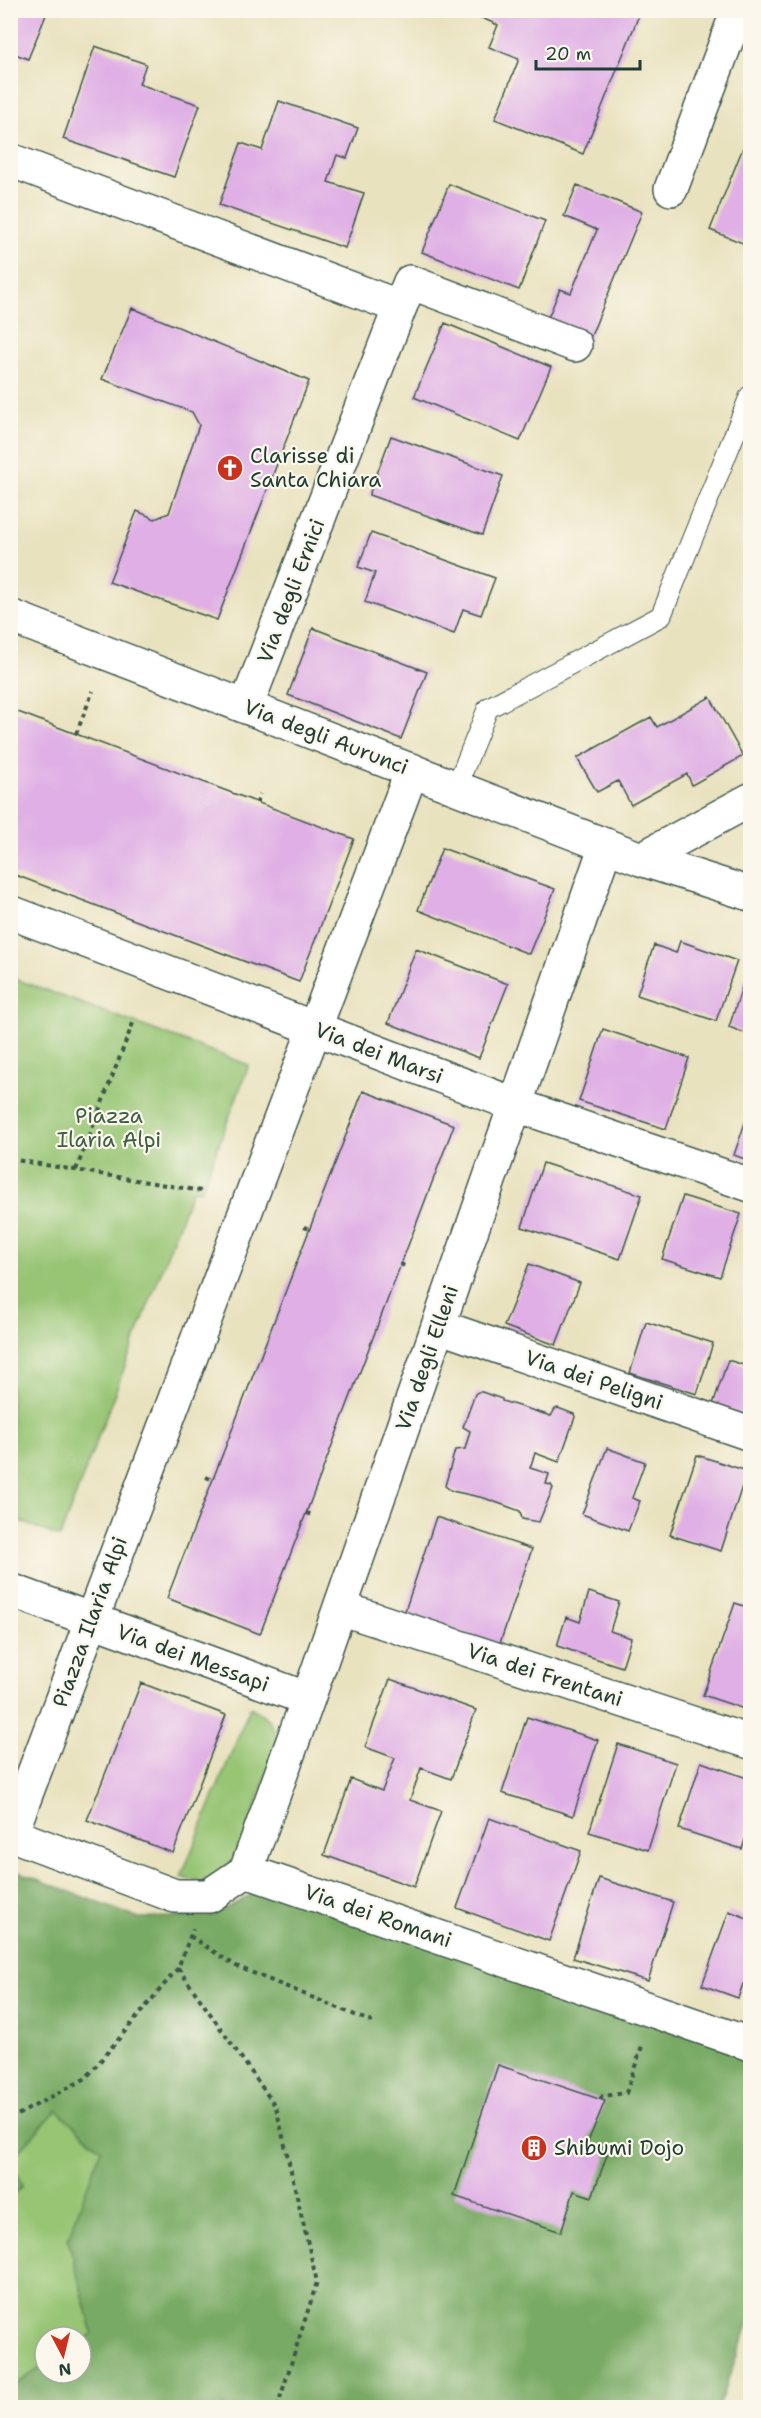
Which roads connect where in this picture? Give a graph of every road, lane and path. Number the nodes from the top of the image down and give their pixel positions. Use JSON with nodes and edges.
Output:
{"nodes":[{"id":1,"x":738,"y":10,"type":"edge"},
{"id":2,"x":10,"y":160,"type":"edge"},
{"id":3,"x":671,"y":189,"type":"dead end"},
{"id":4,"x":400,"y":307,"type":"junction"},
{"id":5,"x":575,"y":345,"type":"dead end"},
{"id":6,"x":750,"y":396,"type":"edge"},
{"id":7,"x":10,"y":616,"type":"edge"},
{"id":8,"x":93,"y":692,"type":"dead end"},
{"id":9,"x":246,"y":707,"type":"junction"},
{"id":10,"x":76,"y":734,"type":"dead end"},
{"id":11,"x":412,"y":770,"type":"junction"},
{"id":12,"x":456,"y":788,"type":"junction"},
{"id":13,"x":260,"y":794,"type":"dead end"},
{"id":14,"x":750,"y":800,"type":"edge"},
{"id":15,"x":257,"y":803,"type":"dead end"},
{"id":16,"x":606,"y":845,"type":"junction"},
{"id":17,"x":641,"y":859,"type":"junction"},
{"id":18,"x":750,"y":894,"type":"edge"},
{"id":19,"x":10,"y":912,"type":"edge"},
{"id":20,"x":133,"y":1023,"type":"dead end"},
{"id":21,"x":314,"y":1028,"type":"junction"},
{"id":22,"x":516,"y":1105,"type":"junction"},
{"id":23,"x":10,"y":1159,"type":"edge"},
{"id":24,"x":76,"y":1170,"type":"junction"},
{"id":25,"x":750,"y":1185,"type":"edge"},
{"id":26,"x":201,"y":1191,"type":"dead end"},
{"id":27,"x":304,"y":1227,"type":"dead end"},
{"id":28,"x":310,"y":1229,"type":"dead end"},
{"id":29,"x":400,"y":1264,"type":"dead end"},
{"id":30,"x":408,"y":1267,"type":"dead end"},
{"id":31,"x":438,"y":1326,"type":"junction"},
{"id":32,"x":750,"y":1434,"type":"edge"},
{"id":33,"x":206,"y":1477,"type":"dead end"},
{"id":34,"x":213,"y":1480,"type":"dead end"},
{"id":35,"x":306,"y":1513,"type":"dead end"},
{"id":36,"x":313,"y":1515,"type":"dead end"},
{"id":37,"x":10,"y":1590,"type":"edge"},
{"id":38,"x":340,"y":1608,"type":"junction"},
{"id":39,"x":91,"y":1621,"type":"junction"},
{"id":40,"x":308,"y":1700,"type":"junction"},
{"id":41,"x":750,"y":1742,"type":"edge"},
{"id":42,"x":11,"y":1834,"type":"edge"},
{"id":43,"x":246,"y":1871,"type":"junction"},
{"id":44,"x":209,"y":1896,"type":"junction"},
{"id":45,"x":190,"y":1936,"type":"junction"},
{"id":46,"x":178,"y":1968,"type":"junction"},
{"id":47,"x":644,"y":2007,"type":"junction"},
{"id":48,"x":372,"y":2022,"type":"dead end"},
{"id":49,"x":750,"y":2044,"type":"edge"},
{"id":50,"x":600,"y":2099,"type":"dead end"},
{"id":51,"x":10,"y":2119,"type":"edge"},
{"id":52,"x":277,"y":2408,"type":"edge"}],
"edges":[{"from":1,"to":3,"type":"street"},
{"from":2,"to":4,"type":"street"},
{"from":4,"to":5,"type":"street","name":"Via degli Ernici"},
{"from":4,"to":9,"type":"street","name":"Via degli Ernici"},
{"from":6,"to":12,"type":"lane"},
{"from":7,"to":9,"type":"street","name":"Via degli Aurunci"},
{"from":8,"to":10,"type":"path"},
{"from":9,"to":11,"type":"street","name":"Via degli Aurunci"},
{"from":11,"to":12,"type":"street","name":"Via degli Aurunci"},
{"from":11,"to":21,"type":"street","name":"Piazza Ilaria Alpi"},
{"from":12,"to":16,"type":"street","name":"Via degli Aurunci"},
{"from":13,"to":15,"type":"path"},
{"from":14,"to":17,"type":"street"},
{"from":16,"to":17,"type":"street","name":"Via degli Aurunci"},
{"from":16,"to":22,"type":"street","name":"Via degli Elleni"},
{"from":17,"to":18,"type":"street","name":"Via degli Aurunci"},
{"from":19,"to":21,"type":"street","name":"Via dei Marsi"},
{"from":20,"to":24,"type":"path"},
{"from":21,"to":22,"type":"street","name":"Via dei Marsi"},
{"from":21,"to":39,"type":"street","name":"Piazza Ilaria Alpi"},
{"from":22,"to":25,"type":"street","name":"Via dei Marsi"},
{"from":22,"to":31,"type":"street","name":"Via degli Elleni"},
{"from":23,"to":24,"type":"path"},
{"from":24,"to":26,"type":"path"},
{"from":27,"to":28,"type":"path"},
{"from":29,"to":30,"type":"path"},
{"from":31,"to":32,"type":"street","name":"Via dei Peligni"},
{"from":31,"to":38,"type":"street","name":"Via degli Elleni"},
{"from":33,"to":34,"type":"path"},
{"from":35,"to":36,"type":"path"},
{"from":37,"to":39,"type":"street","name":"Via dei Messapi"},
{"from":38,"to":40,"type":"street","name":"Via degli Elleni"},
{"from":38,"to":41,"type":"street","name":"Via dei Frentani"},
{"from":39,"to":40,"type":"street","name":"Via dei Messapi"},
{"from":39,"to":42,"type":"street","name":"Piazza Ilaria Alpi"},
{"from":40,"to":43,"type":"street","name":"Via degli Elleni"},
{"from":42,"to":44,"type":"street"},
{"from":43,"to":44,"type":"street"},
{"from":43,"to":47,"type":"street","name":"Via dei Romani"},
{"from":44,"to":45,"type":"path"},
{"from":45,"to":46,"type":"path"},
{"from":45,"to":48,"type":"path"},
{"from":46,"to":51,"type":"path"},
{"from":46,"to":52,"type":"path"},
{"from":47,"to":49,"type":"street","name":"Via dei Romani"},
{"from":47,"to":50,"type":"path"}]}
